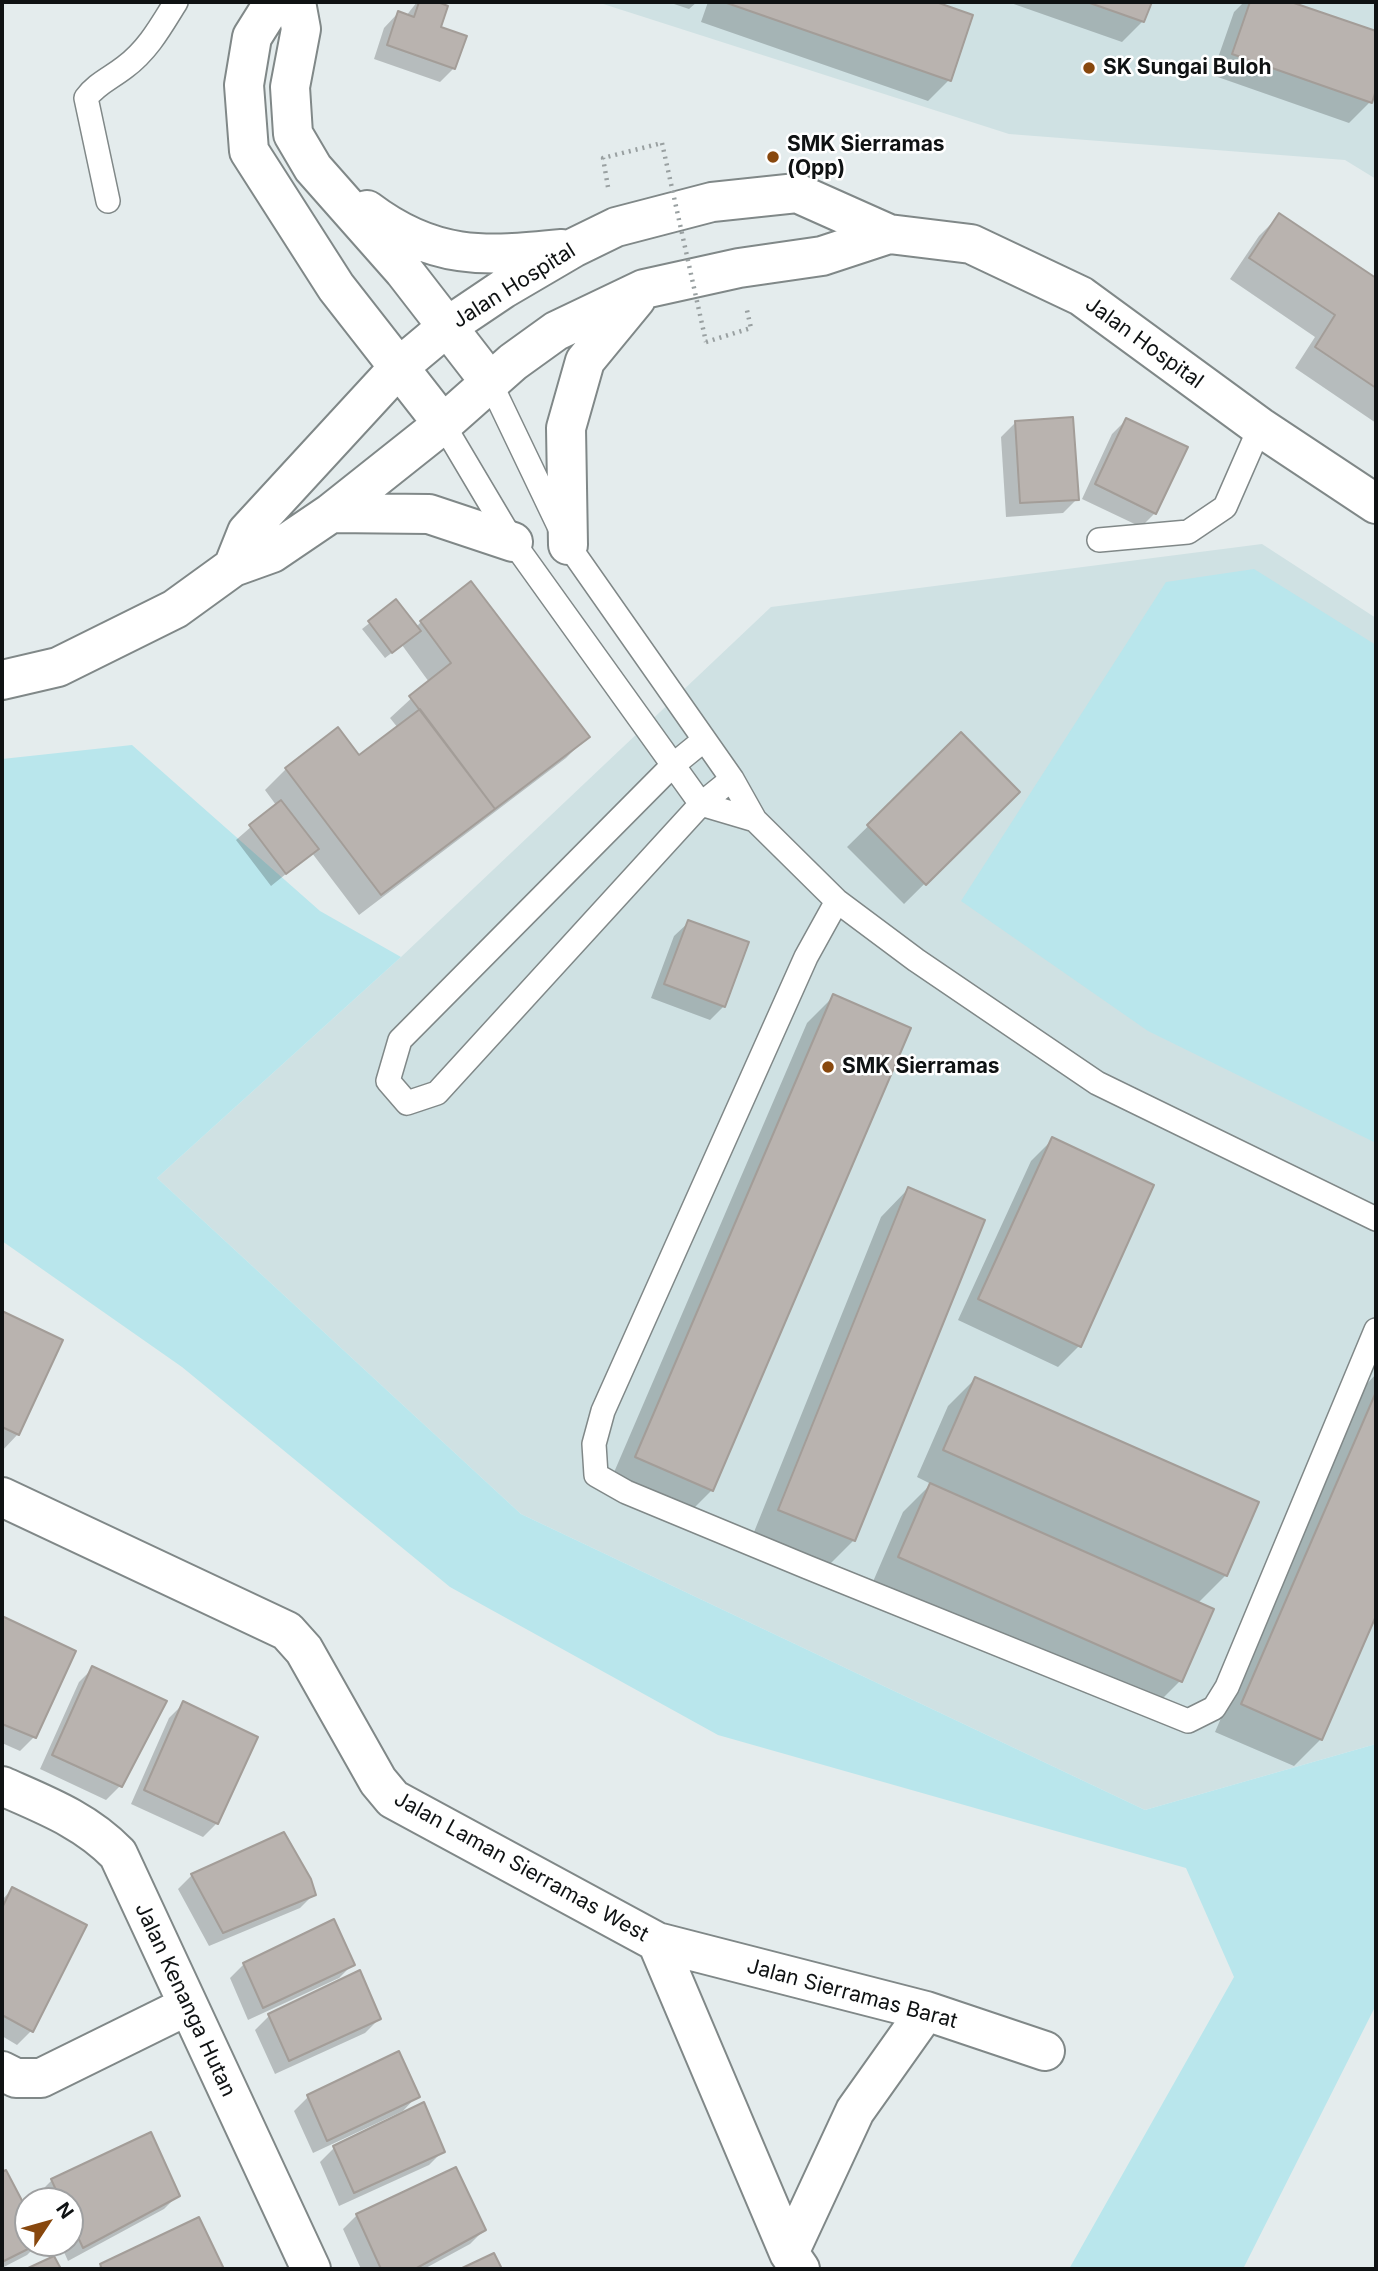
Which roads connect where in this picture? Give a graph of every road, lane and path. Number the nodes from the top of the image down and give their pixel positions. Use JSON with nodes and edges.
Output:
{"nodes":[{"id":1,"x":176,"y":2,"type":"edge"},
{"id":2,"x":274,"y":2,"type":"edge"},
{"id":3,"x":296,"y":2,"type":"edge"},
{"id":4,"x":619,"y":155,"type":"dead end"},
{"id":5,"x":313,"y":168,"type":"junction"},
{"id":6,"x":108,"y":201,"type":"dead end"},
{"id":7,"x":889,"y":233,"type":"junction"},
{"id":8,"x":573,"y":248,"type":"junction"},
{"id":9,"x":644,"y":289,"type":"junction"},
{"id":10,"x":448,"y":326,"type":"junction"},
{"id":11,"x":751,"y":328,"type":"dead end"},
{"id":12,"x":399,"y":367,"type":"junction"},
{"id":13,"x":490,"y":382,"type":"junction"},
{"id":14,"x":443,"y":424,"type":"junction"},
{"id":15,"x":1260,"y":427,"type":"junction"},
{"id":16,"x":1376,"y":504,"type":"edge"},
{"id":17,"x":331,"y":513,"type":"junction"},
{"id":18,"x":1099,"y":540,"type":"dead end"},
{"id":19,"x":513,"y":542,"type":"junction"},
{"id":20,"x":568,"y":545,"type":"junction"},
{"id":21,"x":233,"y":567,"type":"junction"},
{"id":22,"x":2,"y":680,"type":"edge"},
{"id":23,"x":704,"y":740,"type":"junction"},
{"id":24,"x":672,"y":766,"type":"junction"},
{"id":25,"x":732,"y":779,"type":"junction"},
{"id":26,"x":701,"y":804,"type":"junction"},
{"id":27,"x":755,"y":820,"type":"junction"},
{"id":28,"x":837,"y":901,"type":"junction"},
{"id":29,"x":1376,"y":1219,"type":"edge"},
{"id":30,"x":1376,"y":1330,"type":"edge"},
{"id":31,"x":2,"y":1497,"type":"edge"},
{"id":32,"x":2,"y":1786,"type":"edge"},
{"id":33,"x":657,"y":1942,"type":"junction"},
{"id":34,"x":187,"y":2007,"type":"junction"},
{"id":35,"x":926,"y":2011,"type":"junction"},
{"id":36,"x":1045,"y":2051,"type":"dead end"},
{"id":37,"x":2,"y":2071,"type":"edge"},
{"id":38,"x":794,"y":2261,"type":"edge"},
{"id":39,"x":311,"y":2269,"type":"edge"}],
"edges":[{"from":1,"to":6,"type":"lane"},
{"from":2,"to":12,"type":"main road"},
{"from":3,"to":5,"type":"main road"},
{"from":4,"to":11,"type":"path","bridge":true},
{"from":5,"to":8,"type":"main road"},
{"from":5,"to":10,"type":"main road"},
{"from":7,"to":8,"type":"main road","name":"Jalan Hospital"},
{"from":7,"to":9,"type":"main road","name":"Jalan Hospital"},
{"from":7,"to":15,"type":"main road","name":"Jalan Hospital"},
{"from":8,"to":10,"type":"main road","name":"Jalan Hospital"},
{"from":9,"to":13,"type":"main road","name":"Jalan Hospital"},
{"from":9,"to":20,"type":"main road"},
{"from":10,"to":12,"type":"main road","name":"Jalan Hospital"},
{"from":10,"to":13,"type":"main road"},
{"from":12,"to":14,"type":"main road"},
{"from":12,"to":21,"type":"main road","name":"Jalan Hospital"},
{"from":13,"to":14,"type":"main road","name":"Jalan Hospital"},
{"from":13,"to":20,"type":"lane"},
{"from":14,"to":17,"type":"main road","name":"Jalan Hospital"},
{"from":14,"to":19,"type":"lane"},
{"from":15,"to":16,"type":"main road","name":"Jalan Hospital"},
{"from":15,"to":18,"type":"lane"},
{"from":17,"to":19,"type":"main road"},
{"from":17,"to":21,"type":"main road","name":"Jalan Hospital"},
{"from":19,"to":24,"type":"lane"},
{"from":20,"to":23,"type":"lane"},
{"from":21,"to":22,"type":"main road","name":"Jalan Hospital"},
{"from":23,"to":24,"type":"lane"},
{"from":23,"to":25,"type":"lane"},
{"from":24,"to":26,"type":"lane"},
{"from":24,"to":26,"type":"lane"},
{"from":25,"to":26,"type":"lane"},
{"from":25,"to":27,"type":"lane"},
{"from":26,"to":27,"type":"lane"},
{"from":27,"to":28,"type":"lane"},
{"from":28,"to":29,"type":"lane"},
{"from":28,"to":30,"type":"lane"},
{"from":31,"to":33,"type":"main road","name":"Jalan Laman Sierramas West"},
{"from":32,"to":34,"type":"main road","name":"Jalan Kenanga Hutan"},
{"from":33,"to":35,"type":"main road","name":"Jalan Sierramas Barat"},
{"from":33,"to":38,"type":"main road","name":"Jalan Laman Sierramas West"},
{"from":34,"to":37,"type":"main road"},
{"from":34,"to":39,"type":"main road","name":"Jalan Kenanga Hutan"},
{"from":35,"to":36,"type":"main road","name":"Jalan Sierramas Barat"},
{"from":35,"to":38,"type":"main road","name":"Jalan Laman Sierramas West"}]}
